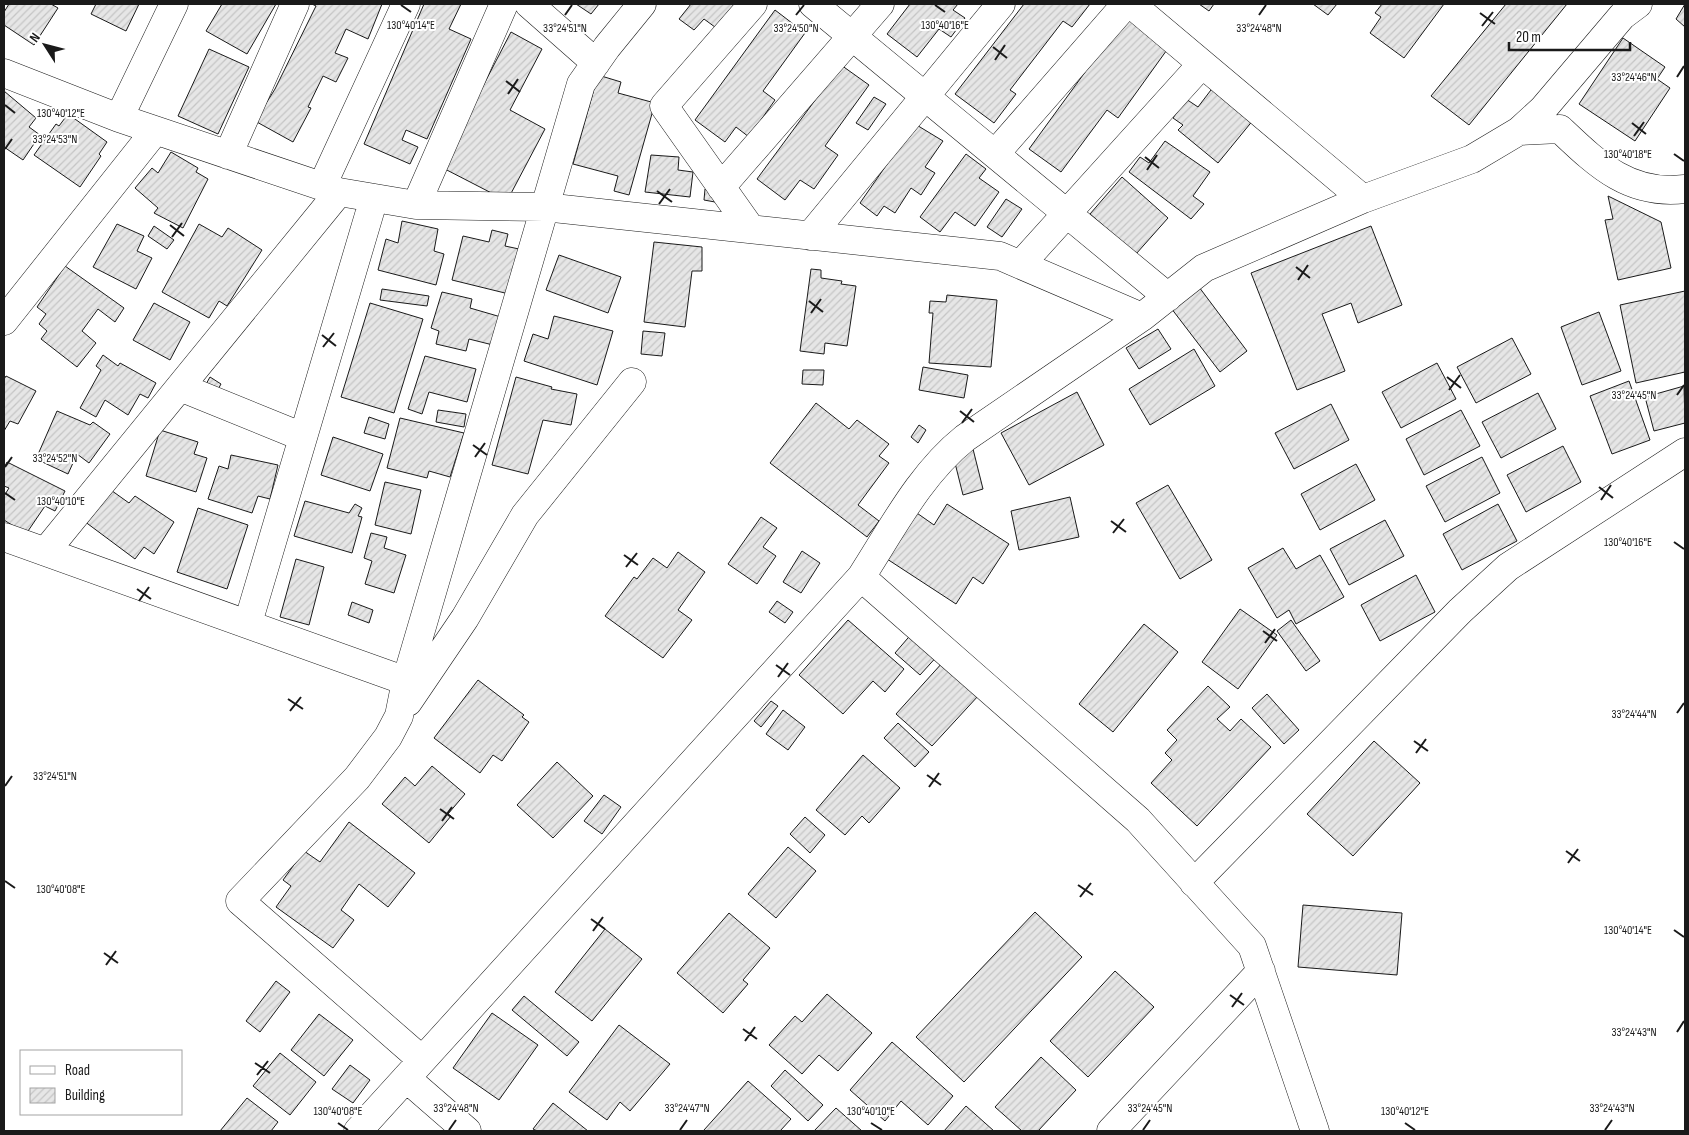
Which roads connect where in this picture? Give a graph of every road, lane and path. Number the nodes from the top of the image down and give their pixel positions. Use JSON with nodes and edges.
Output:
{"nodes":[{"id":1,"x":174,"y":4,"type":"edge"},
{"id":2,"x":295,"y":4,"type":"edge"},
{"id":3,"x":406,"y":4,"type":"edge"},
{"id":4,"x":504,"y":4,"type":"edge"},
{"id":5,"x":529,"y":4,"type":"edge"},
{"id":6,"x":642,"y":4,"type":"edge"},
{"id":7,"x":753,"y":4,"type":"edge"},
{"id":8,"x":813,"y":4,"type":"edge"},
{"id":9,"x":880,"y":4,"type":"edge"},
{"id":10,"x":1001,"y":4,"type":"edge"},
{"id":11,"x":1126,"y":4,"type":"edge"},
{"id":12,"x":1132,"y":4,"type":"edge"},
{"id":13,"x":1622,"y":8,"type":"edge"},
{"id":14,"x":852,"y":36,"type":"junction"},
{"id":15,"x":596,"y":63,"type":"junction"},
{"id":16,"x":1202,"y":64,"type":"junction"},
{"id":17,"x":4,"y":73,"type":"edge"},
{"id":18,"x":924,"y":95,"type":"junction"},
{"id":19,"x":119,"y":118,"type":"junction"},
{"id":20,"x":155,"y":131,"type":"junction"},
{"id":21,"x":1519,"y":132,"type":"junction"},
{"id":22,"x":995,"y":154,"type":"junction"},
{"id":23,"x":228,"y":155,"type":"junction"},
{"id":24,"x":721,"y":187,"type":"junction"},
{"id":25,"x":330,"y":189,"type":"junction"},
{"id":26,"x":1685,"y":189,"type":"edge"},
{"id":27,"x":374,"y":198,"type":"junction"},
{"id":28,"x":1362,"y":199,"type":"junction"},
{"id":29,"x":416,"y":205,"type":"junction"},
{"id":30,"x":544,"y":207,"type":"junction"},
{"id":31,"x":1067,"y":213,"type":"junction"},
{"id":32,"x":751,"y":229,"type":"junction"},
{"id":33,"x":810,"y":236,"type":"junction"},
{"id":34,"x":1021,"y":264,"type":"junction"},
{"id":35,"x":1168,"y":296,"type":"junction"},
{"id":36,"x":1142,"y":316,"type":"junction"},
{"id":37,"x":4,"y":321,"type":"edge"},
{"id":38,"x":632,"y":382,"type":"dead end"},
{"id":39,"x":180,"y":387,"type":"junction"},
{"id":40,"x":303,"y":436,"type":"junction"},
{"id":41,"x":1685,"y":452,"type":"edge"},
{"id":42,"x":4,"y":537,"type":"edge"},
{"id":43,"x":46,"y":551,"type":"junction"},
{"id":44,"x":860,"y":577,"type":"junction"},
{"id":45,"x":248,"y":624,"type":"junction"},
{"id":46,"x":406,"y":682,"type":"junction"},
{"id":47,"x":399,"y":716,"type":"junction"},
{"id":48,"x":1194,"y":883,"type":"junction"},
{"id":49,"x":1261,"y":971,"type":"junction"},
{"id":50,"x":414,"y":1069,"type":"junction"},
{"id":51,"x":358,"y":1131,"type":"edge"},
{"id":52,"x":467,"y":1131,"type":"edge"},
{"id":53,"x":1111,"y":1131,"type":"edge"},
{"id":54,"x":1315,"y":1131,"type":"edge"}],
"edges":[{"from":1,"to":19,"type":"street"},
{"from":2,"to":23,"type":"street"},
{"from":3,"to":25,"type":"street"},
{"from":4,"to":29,"type":"street"},
{"from":5,"to":15,"type":"street"},
{"from":6,"to":15,"type":"street"},
{"from":7,"to":24,"type":"street"},
{"from":8,"to":14,"type":"street"},
{"from":9,"to":14,"type":"street"},
{"from":10,"to":18,"type":"street"},
{"from":11,"to":22,"type":"street"},
{"from":12,"to":16,"type":"street"},
{"from":13,"to":21,"type":"street"},
{"from":14,"to":18,"type":"street"},
{"from":14,"to":24,"type":"street"},
{"from":15,"to":30,"type":"street"},
{"from":16,"to":28,"type":"street"},
{"from":16,"to":31,"type":"street"},
{"from":17,"to":19,"type":"street"},
{"from":18,"to":22,"type":"street"},
{"from":18,"to":33,"type":"street"},
{"from":19,"to":20,"type":"street"},
{"from":20,"to":23,"type":"street"},
{"from":20,"to":37,"type":"street"},
{"from":21,"to":26,"type":"street"},
{"from":21,"to":28,"type":"street"},
{"from":22,"to":31,"type":"street"},
{"from":23,"to":25,"type":"street"},
{"from":24,"to":32,"type":"street"},
{"from":25,"to":27,"type":"street"},
{"from":25,"to":39,"type":"street"},
{"from":27,"to":29,"type":"street"},
{"from":27,"to":40,"type":"street"},
{"from":28,"to":35,"type":"street"},
{"from":29,"to":30,"type":"street"},
{"from":30,"to":32,"type":"street"},
{"from":30,"to":46,"type":"street"},
{"from":31,"to":34,"type":"street"},
{"from":31,"to":35,"type":"street"},
{"from":32,"to":33,"type":"street"},
{"from":33,"to":34,"type":"street"},
{"from":34,"to":36,"type":"street"},
{"from":35,"to":36,"type":"street"},
{"from":36,"to":44,"type":"street"},
{"from":38,"to":47,"type":"street"},
{"from":39,"to":40,"type":"street"},
{"from":39,"to":43,"type":"street"},
{"from":40,"to":45,"type":"street"},
{"from":41,"to":48,"type":"street"},
{"from":42,"to":43,"type":"street"},
{"from":43,"to":45,"type":"street"},
{"from":44,"to":48,"type":"street"},
{"from":44,"to":50,"type":"street"},
{"from":45,"to":46,"type":"street"},
{"from":46,"to":47,"type":"street"},
{"from":47,"to":50,"type":"street"},
{"from":48,"to":49,"type":"street"},
{"from":49,"to":53,"type":"street"},
{"from":49,"to":54,"type":"street"},
{"from":50,"to":51,"type":"street"},
{"from":50,"to":52,"type":"street"}]}
